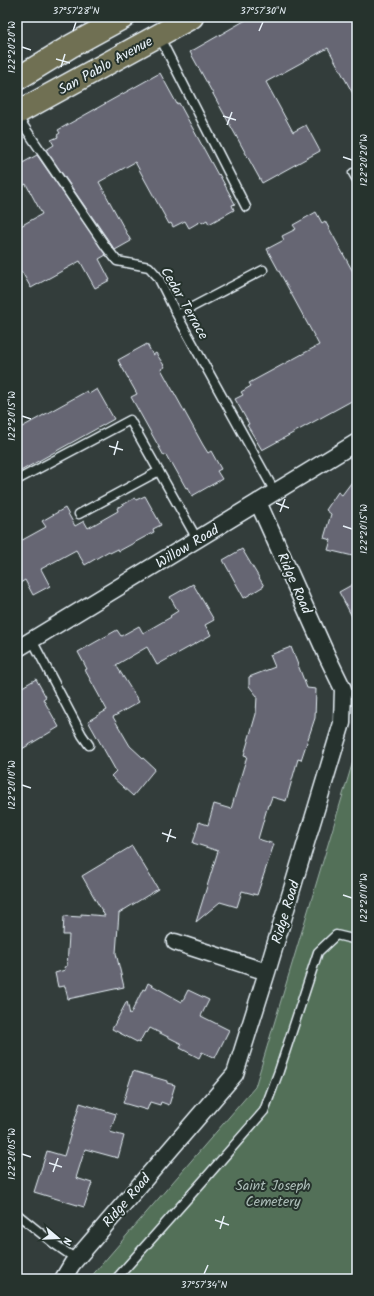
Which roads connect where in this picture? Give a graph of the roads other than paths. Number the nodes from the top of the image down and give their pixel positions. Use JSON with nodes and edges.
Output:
{"nodes":[{"id":1,"x":192,"y":17,"type":"edge"},
{"id":2,"x":115,"y":19,"type":"edge"},
{"id":3,"x":160,"y":26,"type":"edge"},
{"id":4,"x":17,"y":79,"type":"edge"},
{"id":5,"x":17,"y":115,"type":"edge"},
{"id":6,"x":246,"y":207,"type":"dead end"},
{"id":7,"x":263,"y":270,"type":"dead end"},
{"id":8,"x":177,"y":315,"type":"junction"},
{"id":9,"x":357,"y":442,"type":"edge"},
{"id":10,"x":158,"y":471,"type":"junction"},
{"id":11,"x":17,"y":480,"type":"edge"},
{"id":12,"x":275,"y":492,"type":"junction"},
{"id":13,"x":258,"y":502,"type":"junction"},
{"id":14,"x":79,"y":514,"type":"dead end"},
{"id":15,"x":197,"y":540,"type":"junction"},
{"id":16,"x":32,"y":640,"type":"junction"},
{"id":17,"x":17,"y":649,"type":"edge"},
{"id":18,"x":89,"y":745,"type":"dead end"},
{"id":19,"x":357,"y":940,"type":"edge"},
{"id":20,"x":175,"y":942,"type":"dead end"},
{"id":21,"x":267,"y":972,"type":"junction"},
{"id":22,"x":17,"y":1214,"type":"edge"},
{"id":23,"x":76,"y":1259,"type":"junction"},
{"id":24,"x":63,"y":1279,"type":"edge"},
{"id":25,"x":116,"y":1279,"type":"edge"}],
"edges":[{"from":1,"to":3,"type":"main road","name":"San Pablo Avenue"},
{"from":2,"to":4,"type":"main road"},
{"from":3,"to":5,"type":"main road","name":"San Pablo Avenue"},
{"from":3,"to":6,"type":"lane"},
{"from":5,"to":8,"type":"lane","name":"Cedar Terrace"},
{"from":7,"to":8,"type":"lane"},
{"from":8,"to":12,"type":"lane","name":"Cedar Terrace"},
{"from":9,"to":12,"type":"street","name":"Willow Road"},
{"from":10,"to":11,"type":"lane"},
{"from":10,"to":14,"type":"lane"},
{"from":10,"to":15,"type":"lane"},
{"from":12,"to":13,"type":"street","name":"Willow Road"},
{"from":13,"to":15,"type":"street","name":"Willow Road"},
{"from":13,"to":21,"type":"street","name":"Ridge Road"},
{"from":15,"to":16,"type":"street","name":"Willow Road"},
{"from":16,"to":17,"type":"street","name":"Willow Road"},
{"from":16,"to":18,"type":"lane"},
{"from":19,"to":25,"type":"lane"},
{"from":20,"to":21,"type":"street"},
{"from":21,"to":23,"type":"street","name":"Ridge Road"},
{"from":22,"to":23,"type":"lane"},
{"from":23,"to":24,"type":"street","name":"Ridge Road"}]}
